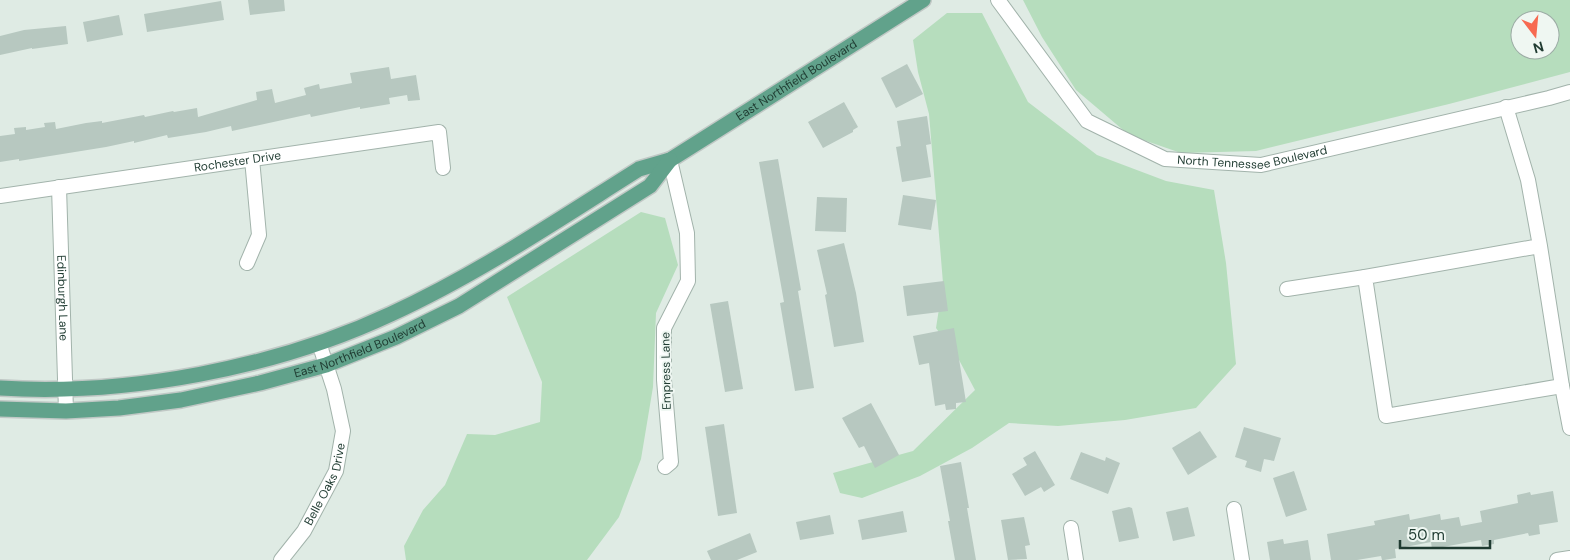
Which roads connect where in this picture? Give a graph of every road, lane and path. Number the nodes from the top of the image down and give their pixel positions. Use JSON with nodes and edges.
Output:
{"nodes":[{"id":1,"x":922,"y":0,"type":"edge"},
{"id":2,"x":998,"y":0,"type":"edge"},
{"id":3,"x":1570,"y":92,"type":"edge"},
{"id":4,"x":1506,"y":107,"type":"junction"},
{"id":5,"x":252,"y":159,"type":"junction"},
{"id":6,"x":670,"y":160,"type":"junction"},
{"id":7,"x":443,"y":168,"type":"dead end"},
{"id":8,"x":59,"y":187,"type":"junction"},
{"id":9,"x":0,"y":196,"type":"edge"},
{"id":10,"x":1540,"y":246,"type":"junction"},
{"id":11,"x":247,"y":263,"type":"dead end"},
{"id":12,"x":1365,"y":277,"type":"junction"},
{"id":13,"x":1287,"y":289,"type":"dead end"},
{"id":14,"x":320,"y":343,"type":"junction"},
{"id":15,"x":326,"y":364,"type":"junction"},
{"id":16,"x":1562,"y":386,"type":"junction"},
{"id":17,"x":0,"y":388,"type":"edge"},
{"id":18,"x":66,"y":389,"type":"junction"},
{"id":19,"x":0,"y":409,"type":"edge"},
{"id":20,"x":66,"y":411,"type":"junction"},
{"id":21,"x":1570,"y":428,"type":"edge"},
{"id":22,"x":664,"y":467,"type":"dead end"},
{"id":23,"x":1234,"y":509,"type":"dead end"},
{"id":24,"x":1071,"y":528,"type":"dead end"},
{"id":25,"x":1570,"y":558,"type":"edge"},
{"id":26,"x":281,"y":560,"type":"edge"},
{"id":27,"x":1076,"y":560,"type":"edge"},
{"id":28,"x":1242,"y":560,"type":"edge"},
{"id":29,"x":1557,"y":560,"type":"edge"}],
"edges":[{"from":1,"to":6,"type":"main road","name":"East Northfield Boulevard"},
{"from":2,"to":4,"type":"street","name":"North Tennessee Boulevard"},
{"from":3,"to":4,"type":"street","name":"North Tennessee Boulevard"},
{"from":4,"to":10,"type":"street"},
{"from":5,"to":7,"type":"street","name":"Rochester Drive"},
{"from":5,"to":8,"type":"street","name":"Rochester Drive"},
{"from":5,"to":11,"type":"street"},
{"from":6,"to":14,"type":"main road","name":"East Northfield Boulevard"},
{"from":6,"to":15,"type":"main road","name":"East Northfield Boulevard"},
{"from":6,"to":22,"type":"street","name":"Empress Lane"},
{"from":8,"to":9,"type":"street","name":"Rochester Drive"},
{"from":8,"to":18,"type":"street","name":"Edinburgh Lane"},
{"from":10,"to":12,"type":"street"},
{"from":10,"to":16,"type":"street"},
{"from":12,"to":13,"type":"street"},
{"from":12,"to":16,"type":"street"},
{"from":14,"to":15,"type":"street","name":"Belle Oaks Drive"},
{"from":14,"to":18,"type":"main road","name":"East Northfield Boulevard"},
{"from":15,"to":20,"type":"main road","name":"East Northfield Boulevard"},
{"from":15,"to":26,"type":"street","name":"Belle Oaks Drive"},
{"from":16,"to":21,"type":"street"},
{"from":17,"to":18,"type":"main road","name":"East Northfield Boulevard"},
{"from":18,"to":20,"type":"street","name":"Edinburgh Lane"},
{"from":19,"to":20,"type":"main road","name":"East Northfield Boulevard"},
{"from":23,"to":28,"type":"street"},
{"from":24,"to":27,"type":"street"},
{"from":25,"to":29,"type":"street"}]}
